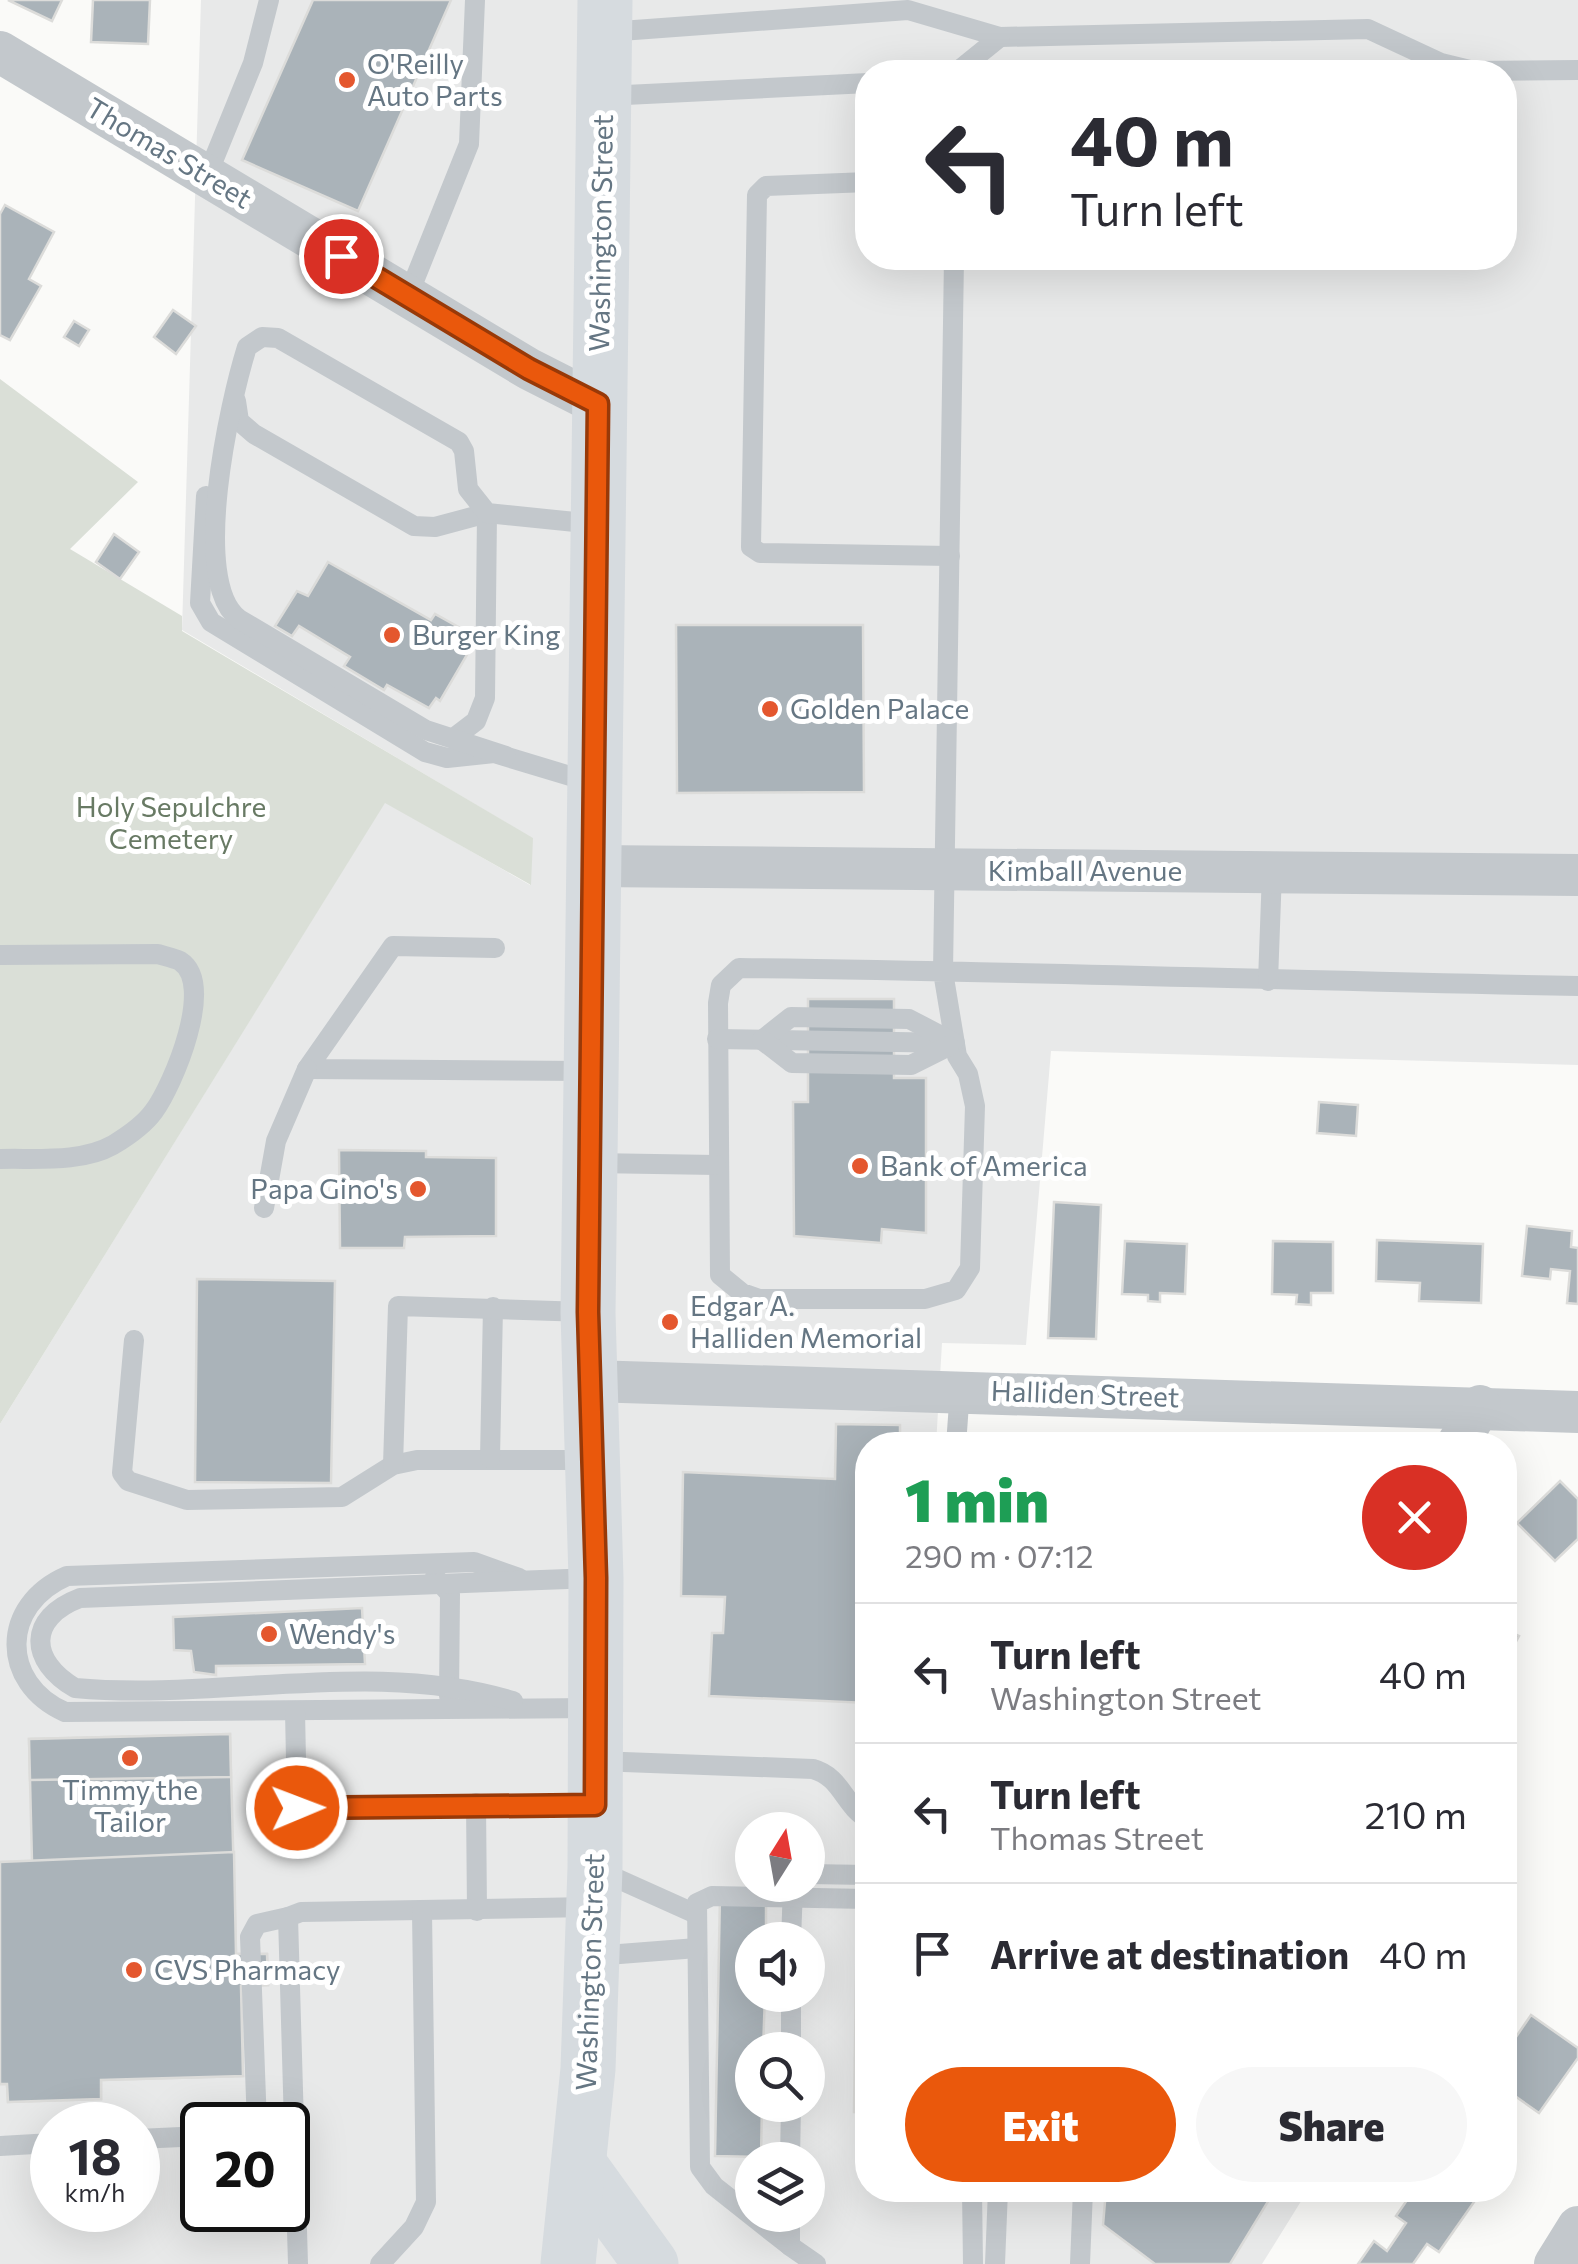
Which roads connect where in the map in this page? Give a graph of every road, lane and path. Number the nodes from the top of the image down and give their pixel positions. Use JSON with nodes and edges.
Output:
{"nodes":[{"id":1,"x":269,"y":0,"type":"edge"},
{"id":2,"x":475,"y":0,"type":"edge"},
{"id":3,"x":604,"y":16,"type":"edge"},
{"id":4,"x":1000,"y":37,"type":"junction"},
{"id":5,"x":0,"y":52,"type":"edge"},
{"id":6,"x":971,"y":60,"type":"edge"},
{"id":7,"x":1434,"y":60,"type":"edge"},
{"id":8,"x":1578,"y":70,"type":"edge"},
{"id":9,"x":1517,"y":71,"type":"edge"},
{"id":10,"x":855,"y":84,"type":"edge"},
{"id":11,"x":603,"y":96,"type":"junction"},
{"id":12,"x":207,"y":176,"type":"junction"},
{"id":13,"x":855,"y":183,"type":"edge"},
{"id":14,"x":954,"y":270,"type":"edge"},
{"id":15,"x":408,"y":296,"type":"junction"},
{"id":16,"x":235,"y":384,"type":"junction"},
{"id":17,"x":598,"y":404,"type":"junction"},
{"id":18,"x":486,"y":513,"type":"junction"},
{"id":19,"x":595,"y":524,"type":"junction"},
{"id":20,"x":950,"y":556,"type":"junction"},
{"id":21,"x":455,"y":737,"type":"junction"},
{"id":22,"x":506,"y":756,"type":"junction"},
{"id":23,"x":592,"y":782,"type":"junction"},
{"id":24,"x":592,"y":866,"type":"junction"},
{"id":25,"x":946,"y":870,"type":"junction"},
{"id":26,"x":1272,"y":872,"type":"junction"},
{"id":27,"x":1578,"y":875,"type":"edge"},
{"id":28,"x":495,"y":948,"type":"dead end"},
{"id":29,"x":0,"y":955,"type":"edge"},
{"id":30,"x":943,"y":972,"type":"junction"},
{"id":31,"x":1268,"y":981,"type":"junction"},
{"id":32,"x":1578,"y":986,"type":"edge"},
{"id":33,"x":717,"y":1039,"type":"junction"},
{"id":34,"x":955,"y":1043,"type":"junction"},
{"id":35,"x":307,"y":1068,"type":"junction"},
{"id":36,"x":590,"y":1071,"type":"junction"},
{"id":37,"x":0,"y":1159,"type":"edge"},
{"id":38,"x":591,"y":1163,"type":"junction"},
{"id":39,"x":716,"y":1164,"type":"junction"},
{"id":40,"x":264,"y":1208,"type":"dead end"},
{"id":41,"x":493,"y":1307,"type":"junction"},
{"id":42,"x":588,"y":1312,"type":"junction"},
{"id":43,"x":134,"y":1340,"type":"dead end"},
{"id":44,"x":591,"y":1381,"type":"junction"},
{"id":45,"x":960,"y":1390,"type":"junction"},
{"id":46,"x":1480,"y":1406,"type":"junction"},
{"id":47,"x":1578,"y":1412,"type":"edge"},
{"id":48,"x":957,"y":1432,"type":"edge"},
{"id":49,"x":1465,"y":1432,"type":"edge"},
{"id":50,"x":490,"y":1458,"type":"junction"},
{"id":51,"x":594,"y":1460,"type":"junction"},
{"id":52,"x":393,"y":1465,"type":"junction"},
{"id":53,"x":406,"y":1564,"type":"junction"},
{"id":54,"x":519,"y":1578,"type":"junction"},
{"id":55,"x":596,"y":1578,"type":"junction"},
{"id":56,"x":443,"y":1584,"type":"junction"},
{"id":57,"x":452,"y":1687,"type":"junction"},
{"id":58,"x":528,"y":1706,"type":"junction"},
{"id":59,"x":428,"y":1711,"type":"junction"},
{"id":60,"x":296,"y":1712,"type":"junction"},
{"id":61,"x":595,"y":1758,"type":"junction"},
{"id":62,"x":476,"y":1804,"type":"junction"},
{"id":63,"x":855,"y":1811,"type":"edge"},
{"id":64,"x":825,"y":1874,"type":"edge"},
{"id":65,"x":855,"y":1875,"type":"edge"},
{"id":66,"x":825,"y":1894,"type":"edge"},
{"id":67,"x":735,"y":1895,"type":"edge"},
{"id":68,"x":855,"y":1897,"type":"edge"},
{"id":69,"x":593,"y":1910,"type":"junction"},
{"id":70,"x":422,"y":1911,"type":"junction"},
{"id":71,"x":477,"y":1911,"type":"junction"},
{"id":72,"x":696,"y":1914,"type":"junction"},
{"id":73,"x":288,"y":1916,"type":"junction"},
{"id":74,"x":697,"y":1948,"type":"junction"},
{"id":75,"x":256,"y":2102,"type":"edge"},
{"id":76,"x":291,"y":2102,"type":"edge"},
{"id":77,"x":30,"y":2144,"type":"edge"},
{"id":78,"x":0,"y":2146,"type":"edge"},
{"id":79,"x":581,"y":2166,"type":"junction"},
{"id":80,"x":972,"y":2202,"type":"edge"},
{"id":81,"x":998,"y":2202,"type":"edge"},
{"id":82,"x":1082,"y":2202,"type":"edge"},
{"id":83,"x":1578,"y":2227,"type":"edge"},
{"id":84,"x":296,"y":2232,"type":"edge"},
{"id":85,"x":790,"y":2232,"type":"edge"},
{"id":86,"x":790,"y":2246,"type":"junction"},
{"id":87,"x":298,"y":2264,"type":"edge"},
{"id":88,"x":380,"y":2264,"type":"edge"},
{"id":89,"x":568,"y":2264,"type":"edge"},
{"id":90,"x":651,"y":2264,"type":"edge"},
{"id":91,"x":816,"y":2264,"type":"edge"},
{"id":92,"x":973,"y":2264,"type":"edge"},
{"id":93,"x":995,"y":2264,"type":"edge"},
{"id":94,"x":1080,"y":2264,"type":"edge"},
{"id":95,"x":1555,"y":2264,"type":"edge"}],
"edges":[{"from":1,"to":12,"type":"lane"},
{"from":2,"to":15,"type":"lane"},
{"from":3,"to":4,"type":"lane"},
{"from":3,"to":11,"type":"main road","name":"Washington Street"},
{"from":4,"to":6,"type":"lane"},
{"from":4,"to":7,"type":"lane"},
{"from":5,"to":12,"type":"street","name":"Thomas Street"},
{"from":8,"to":9,"type":"lane"},
{"from":10,"to":11,"type":"lane"},
{"from":11,"to":17,"type":"main road","name":"Washington Street"},
{"from":12,"to":15,"type":"street","name":"Thomas Street"},
{"from":13,"to":20,"type":"lane"},
{"from":14,"to":20,"type":"lane"},
{"from":15,"to":17,"type":"street","name":"Thomas Street"},
{"from":16,"to":18,"type":"lane"},
{"from":16,"to":18,"type":"lane"},
{"from":16,"to":21,"type":"lane"},
{"from":16,"to":22,"type":"lane"},
{"from":17,"to":19,"type":"main road","name":"Washington Street"},
{"from":18,"to":19,"type":"lane"},
{"from":18,"to":21,"type":"lane"},
{"from":19,"to":23,"type":"main road","name":"Washington Street"},
{"from":20,"to":25,"type":"lane"},
{"from":21,"to":22,"type":"lane"},
{"from":22,"to":23,"type":"lane"},
{"from":23,"to":24,"type":"main road","name":"Washington Street"},
{"from":24,"to":25,"type":"street","name":"Kimball Avenue"},
{"from":24,"to":36,"type":"main road","name":"Washington Street"},
{"from":25,"to":26,"type":"street","name":"Kimball Avenue"},
{"from":25,"to":30,"type":"lane"},
{"from":26,"to":27,"type":"street","name":"Kimball Avenue"},
{"from":26,"to":31,"type":"lane"},
{"from":28,"to":35,"type":"lane"},
{"from":29,"to":37,"type":"lane"},
{"from":30,"to":31,"type":"lane"},
{"from":30,"to":33,"type":"lane"},
{"from":30,"to":34,"type":"lane"},
{"from":31,"to":32,"type":"lane"},
{"from":33,"to":34,"type":"lane"},
{"from":33,"to":39,"type":"lane"},
{"from":34,"to":39,"type":"lane"},
{"from":35,"to":36,"type":"lane"},
{"from":35,"to":40,"type":"lane"},
{"from":36,"to":38,"type":"main road","name":"Washington Street"},
{"from":38,"to":39,"type":"lane"},
{"from":38,"to":42,"type":"main road","name":"Washington Street"},
{"from":41,"to":42,"type":"lane"},
{"from":41,"to":50,"type":"lane"},
{"from":41,"to":52,"type":"lane"},
{"from":42,"to":44,"type":"main road","name":"Washington Street"},
{"from":43,"to":52,"type":"lane"},
{"from":44,"to":45,"type":"street","name":"Halliden Street"},
{"from":44,"to":51,"type":"main road","name":"Washington Street"},
{"from":45,"to":46,"type":"street","name":"Halliden Street"},
{"from":45,"to":48,"type":"lane"},
{"from":46,"to":47,"type":"street","name":"Halliden Street"},
{"from":46,"to":49,"type":"street"},
{"from":50,"to":51,"type":"lane"},
{"from":50,"to":52,"type":"lane"},
{"from":51,"to":55,"type":"main road","name":"Washington Street"},
{"from":53,"to":54,"type":"lane"},
{"from":53,"to":56,"type":"lane"},
{"from":53,"to":60,"type":"lane"},
{"from":54,"to":55,"type":"lane"},
{"from":54,"to":56,"type":"lane"},
{"from":55,"to":61,"type":"main road","name":"Washington Street"},
{"from":56,"to":57,"type":"lane"},
{"from":56,"to":57,"type":"lane"},
{"from":57,"to":58,"type":"lane"},
{"from":57,"to":59,"type":"lane"},
{"from":58,"to":59,"type":"lane"},
{"from":58,"to":61,"type":"lane"},
{"from":59,"to":60,"type":"lane"},
{"from":60,"to":62,"type":"lane"},
{"from":61,"to":62,"type":"lane"},
{"from":61,"to":63,"type":"lane"},
{"from":61,"to":69,"type":"main road","name":"Washington Street"},
{"from":62,"to":71,"type":"lane"},
{"from":64,"to":65,"type":"lane"},
{"from":66,"to":68,"type":"lane"},
{"from":67,"to":72,"type":"lane"},
{"from":69,"to":71,"type":"lane"},
{"from":69,"to":72,"type":"lane"},
{"from":69,"to":74,"type":"lane"},
{"from":69,"to":79,"type":"main road","name":"Washington Street"},
{"from":70,"to":71,"type":"lane"},
{"from":70,"to":73,"type":"lane"},
{"from":70,"to":88,"type":"lane"},
{"from":72,"to":74,"type":"lane"},
{"from":73,"to":75,"type":"lane"},
{"from":73,"to":76,"type":"lane"},
{"from":74,"to":86,"type":"lane"},
{"from":77,"to":78,"type":"lane"},
{"from":79,"to":89,"type":"main road","name":"Washington Street"},
{"from":79,"to":90,"type":"main road"},
{"from":80,"to":92,"type":"lane"},
{"from":81,"to":93,"type":"lane"},
{"from":82,"to":94,"type":"lane"},
{"from":83,"to":95,"type":"street"},
{"from":84,"to":87,"type":"lane"},
{"from":85,"to":86,"type":"lane"},
{"from":86,"to":91,"type":"lane"}]}
